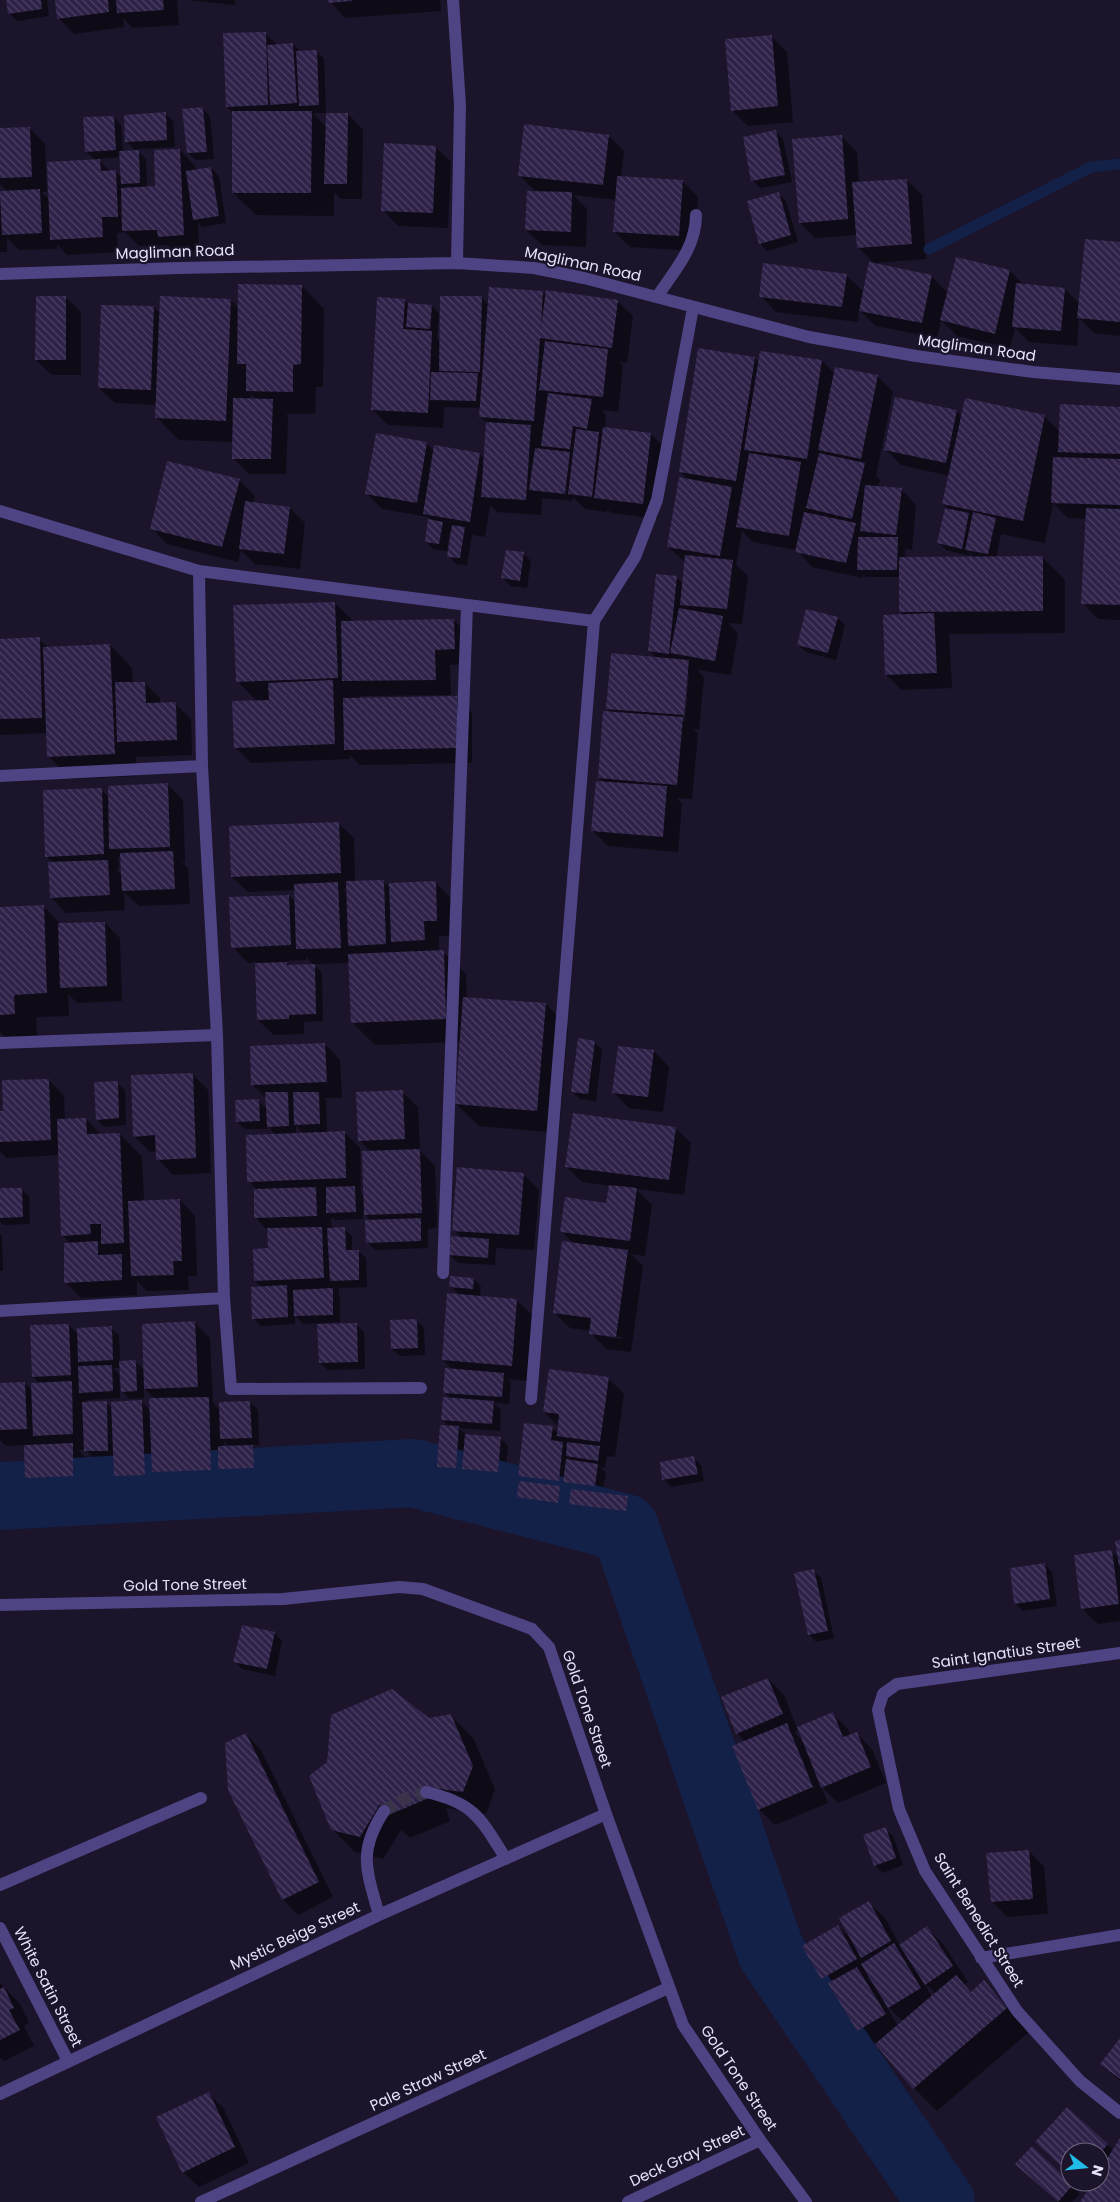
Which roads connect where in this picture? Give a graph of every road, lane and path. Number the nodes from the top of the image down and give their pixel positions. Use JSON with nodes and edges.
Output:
{"nodes":[{"id":1,"x":453,"y":0,"type":"edge"},
{"id":2,"x":696,"y":215,"type":"dead end"},
{"id":3,"x":458,"y":263,"type":"junction"},
{"id":4,"x":0,"y":274,"type":"edge"},
{"id":5,"x":657,"y":297,"type":"junction"},
{"id":6,"x":693,"y":308,"type":"junction"},
{"id":7,"x":1120,"y":379,"type":"edge"},
{"id":8,"x":0,"y":511,"type":"edge"},
{"id":9,"x":199,"y":571,"type":"junction"},
{"id":10,"x":466,"y":605,"type":"junction"},
{"id":11,"x":594,"y":621,"type":"junction"},
{"id":12,"x":202,"y":766,"type":"junction"},
{"id":13,"x":0,"y":776,"type":"edge"},
{"id":14,"x":217,"y":1035,"type":"junction"},
{"id":15,"x":0,"y":1043,"type":"edge"},
{"id":16,"x":443,"y":1272,"type":"dead end"},
{"id":17,"x":224,"y":1298,"type":"junction"},
{"id":18,"x":0,"y":1311,"type":"edge"},
{"id":19,"x":421,"y":1388,"type":"dead end"},
{"id":20,"x":531,"y":1400,"type":"dead end"},
{"id":21,"x":0,"y":1605,"type":"edge"},
{"id":22,"x":1120,"y":1653,"type":"edge"},
{"id":23,"x":897,"y":1684,"type":"joint"},
{"id":24,"x":426,"y":1792,"type":"tunnel mouth"},
{"id":25,"x":201,"y":1798,"type":"dead end"},
{"id":26,"x":384,"y":1811,"type":"tunnel mouth"},
{"id":27,"x":606,"y":1814,"type":"junction"},
{"id":28,"x":506,"y":1859,"type":"junction"},
{"id":29,"x":0,"y":1886,"type":"edge"},
{"id":30,"x":379,"y":1915,"type":"junction"},
{"id":31,"x":0,"y":1928,"type":"edge"},
{"id":32,"x":1120,"y":1936,"type":"edge"},
{"id":33,"x":981,"y":1958,"type":"junction"},
{"id":34,"x":668,"y":1988,"type":"junction"},
{"id":35,"x":68,"y":2061,"type":"junction"},
{"id":36,"x":0,"y":2094,"type":"edge"},
{"id":37,"x":1120,"y":2113,"type":"edge"},
{"id":38,"x":760,"y":2140,"type":"junction"},
{"id":39,"x":201,"y":2202,"type":"edge"},
{"id":40,"x":628,"y":2202,"type":"edge"},
{"id":41,"x":806,"y":2202,"type":"edge"}],
"edges":[{"from":1,"to":3,"type":"street"},
{"from":2,"to":5,"type":"street"},
{"from":3,"to":4,"type":"street","name":"Magliman Road"},
{"from":3,"to":5,"type":"street","name":"Magliman Road"},
{"from":5,"to":6,"type":"street","name":"Magliman Road"},
{"from":6,"to":7,"type":"street","name":"Magliman Road"},
{"from":6,"to":11,"type":"street"},
{"from":8,"to":9,"type":"street"},
{"from":9,"to":10,"type":"street"},
{"from":9,"to":12,"type":"street"},
{"from":10,"to":11,"type":"street"},
{"from":10,"to":16,"type":"street"},
{"from":11,"to":20,"type":"street"},
{"from":12,"to":13,"type":"street"},
{"from":12,"to":14,"type":"street"},
{"from":14,"to":15,"type":"street"},
{"from":14,"to":17,"type":"street"},
{"from":17,"to":18,"type":"street"},
{"from":17,"to":19,"type":"street"},
{"from":21,"to":27,"type":"street","name":"Gold Tone Street"},
{"from":22,"to":23,"type":"street","name":"Saint Ignatius Street"},
{"from":23,"to":33,"type":"street","name":"Saint Benedict Street"},
{"from":24,"to":28,"type":"street"},
{"from":25,"to":29,"type":"street"},
{"from":26,"to":30,"type":"street"},
{"from":27,"to":28,"type":"street","name":"Mystic Beige Street"},
{"from":27,"to":34,"type":"street","name":"Gold Tone Street"},
{"from":28,"to":30,"type":"street","name":"Mystic Beige Street"},
{"from":30,"to":35,"type":"street","name":"Mystic Beige Street"},
{"from":31,"to":35,"type":"street","name":"White Satin Street"},
{"from":32,"to":33,"type":"street"},
{"from":33,"to":37,"type":"street","name":"Saint Benedict Street"},
{"from":34,"to":38,"type":"street","name":"Gold Tone Street"},
{"from":34,"to":39,"type":"street","name":"Pale Straw Street"},
{"from":35,"to":36,"type":"street","name":"Mystic Beige Street"},
{"from":38,"to":40,"type":"street","name":"Deck Gray Street"},
{"from":38,"to":41,"type":"street","name":"Gold Tone Street"}]}
